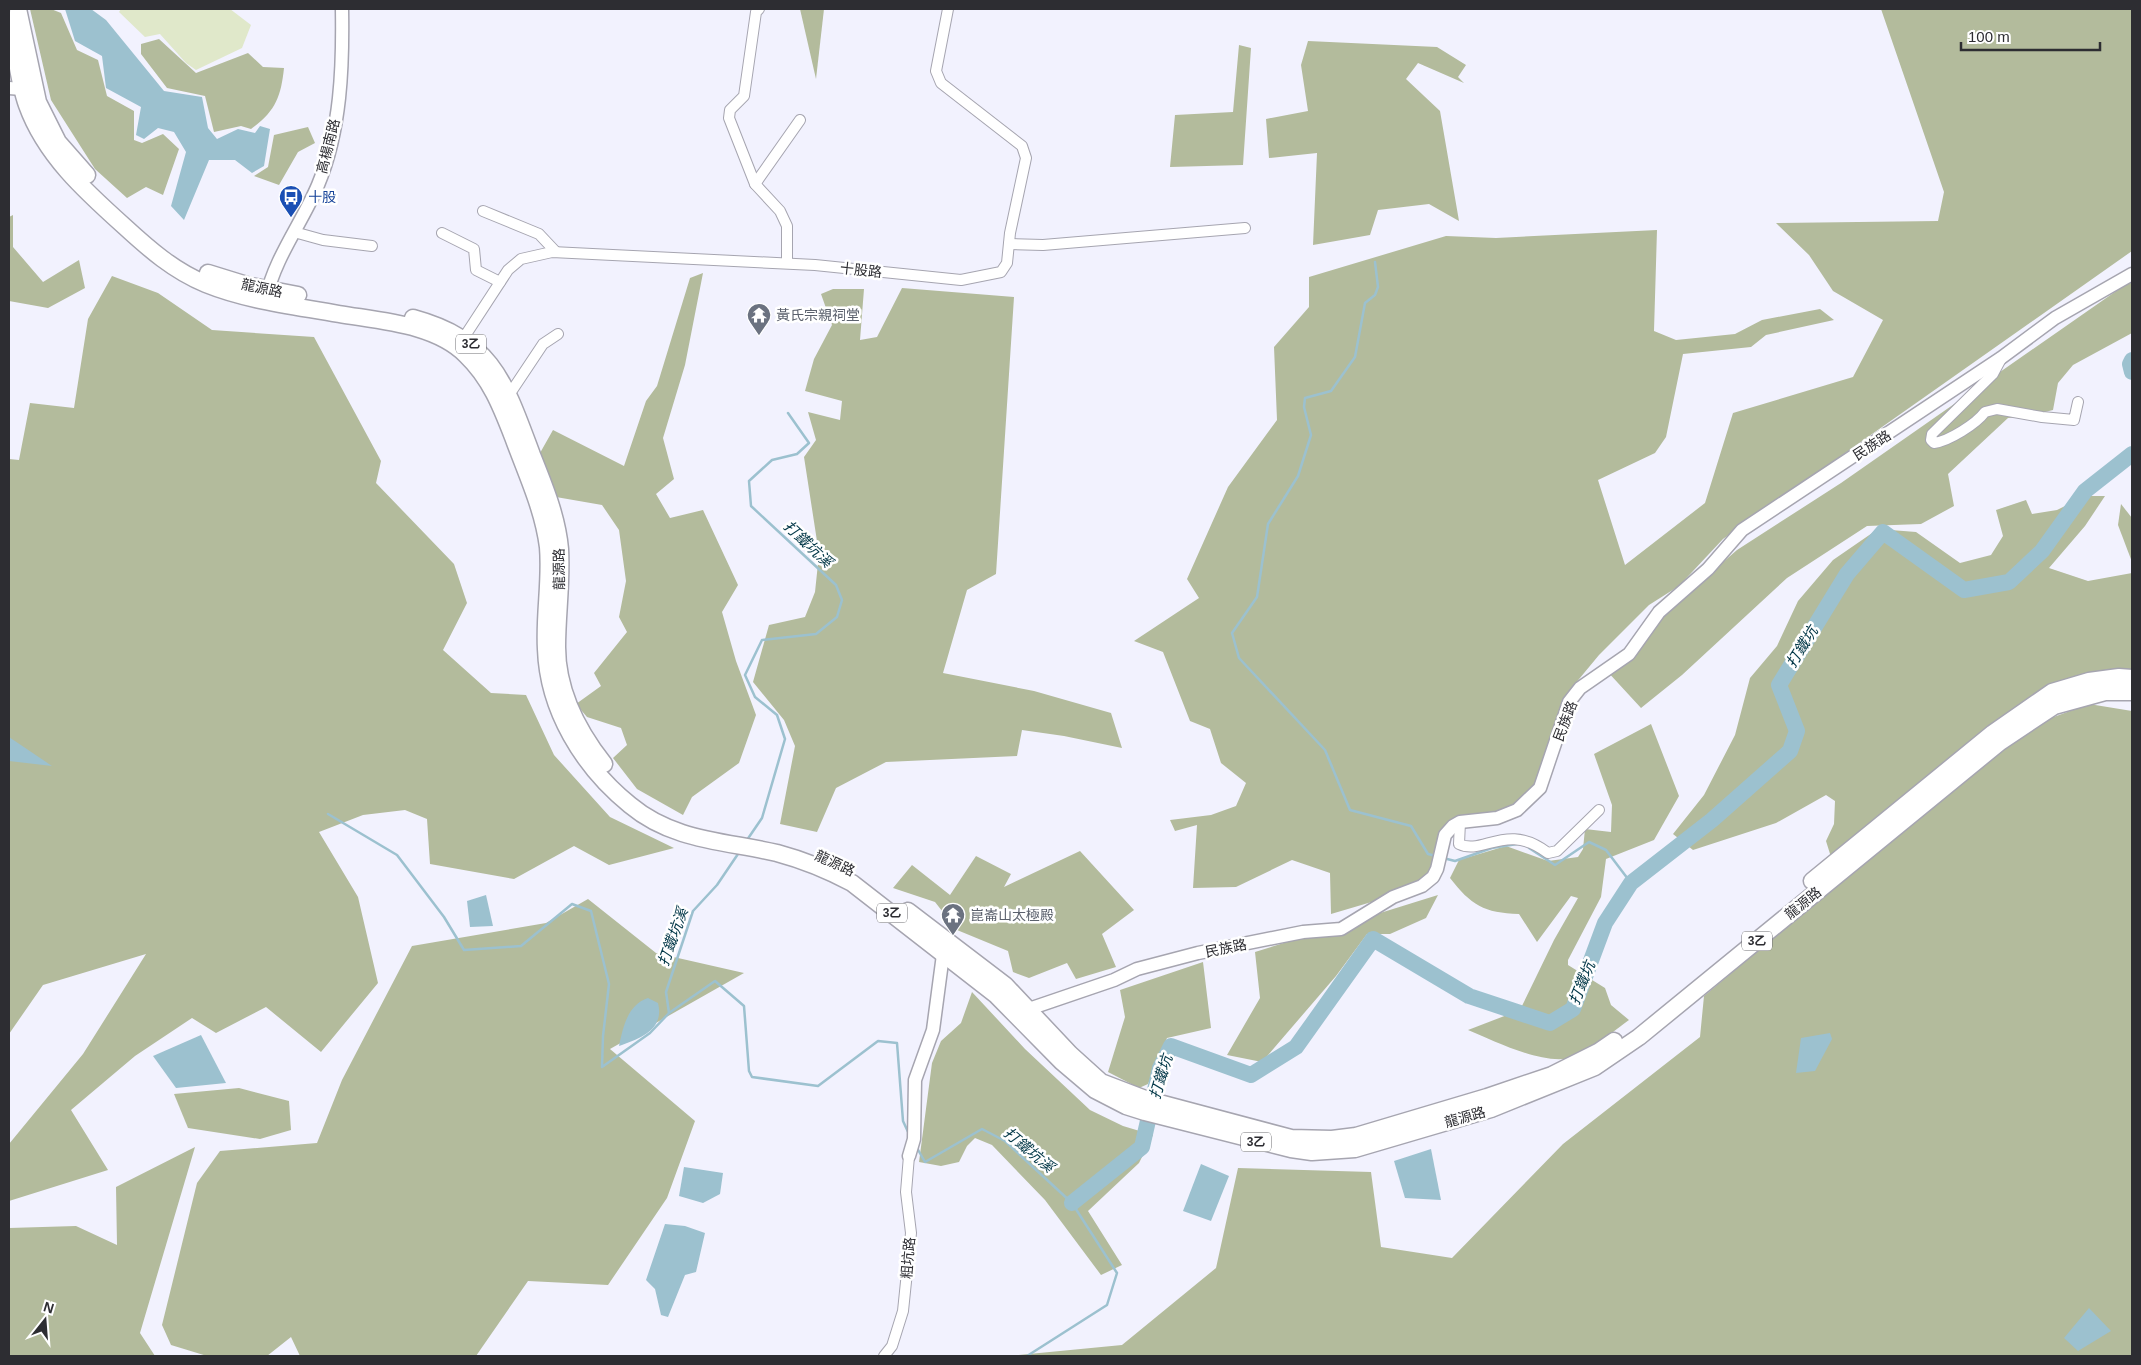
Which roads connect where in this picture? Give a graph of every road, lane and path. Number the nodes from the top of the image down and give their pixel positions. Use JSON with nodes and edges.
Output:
{"nodes":[{"id":1,"x":18,"y":9,"type":"edge"},
{"id":2,"x":342,"y":9,"type":"edge"},
{"id":3,"x":759,"y":9,"type":"edge"},
{"id":4,"x":948,"y":9,"type":"edge"},
{"id":5,"x":9,"y":19,"type":"edge"},
{"id":6,"x":22,"y":88,"type":"edge"},
{"id":7,"x":800,"y":120,"type":"dead end"},
{"id":8,"x":755,"y":184,"type":"junction"},
{"id":9,"x":483,"y":211,"type":"dead end"},
{"id":10,"x":1245,"y":228,"type":"dead end"},
{"id":11,"x":294,"y":232,"type":"junction"},
{"id":12,"x":442,"y":232,"type":"dead end"},
{"id":13,"x":1009,"y":244,"type":"junction"},
{"id":14,"x":372,"y":246,"type":"dead end"},
{"id":15,"x":556,"y":252,"type":"junction"},
{"id":16,"x":787,"y":263,"type":"junction"},
{"id":17,"x":2132,"y":274,"type":"edge"},
{"id":18,"x":500,"y":282,"type":"junction"},
{"id":19,"x":266,"y":295,"type":"junction"},
{"id":20,"x":558,"y":334,"type":"dead end"},
{"id":21,"x":461,"y":343,"type":"junction"},
{"id":22,"x":2001,"y":358,"type":"junction"},
{"id":23,"x":510,"y":395,"type":"junction"},
{"id":24,"x":2078,"y":402,"type":"dead end"},
{"id":25,"x":2132,"y":678,"type":"edge"},
{"id":26,"x":2132,"y":692,"type":"edge"},
{"id":27,"x":1599,"y":810,"type":"dead end"},
{"id":28,"x":1460,"y":822,"type":"junction"},
{"id":29,"x":745,"y":842,"type":"junction"},
{"id":30,"x":944,"y":947,"type":"junction"},
{"id":31,"x":1021,"y":1011,"type":"junction"},
{"id":32,"x":1356,"y":1142,"type":"junction"},
{"id":33,"x":909,"y":1156,"type":"joint"},
{"id":34,"x":884,"y":1356,"type":"edge"}],
"edges":[{"from":1,"to":6,"type":"main road","number":"3乙"},
{"from":2,"to":11,"type":"street","name":"高楊南路"},
{"from":3,"to":8,"type":"street"},
{"from":4,"to":13,"type":"street","name":"十股路"},
{"from":5,"to":6,"type":"main road","number":"3乙"},
{"from":6,"to":19,"type":"main road","number":"3乙"},
{"from":7,"to":8,"type":"street"},
{"from":8,"to":16,"type":"street"},
{"from":9,"to":15,"type":"street"},
{"from":10,"to":13,"type":"street"},
{"from":11,"to":14,"type":"street"},
{"from":11,"to":19,"type":"street","name":"高楊南路"},
{"from":12,"to":18,"type":"street"},
{"from":13,"to":16,"type":"street","name":"十股路"},
{"from":15,"to":16,"type":"street","name":"十股路"},
{"from":15,"to":18,"type":"street","name":"十股路"},
{"from":17,"to":22,"type":"street","name":"民族路"},
{"from":18,"to":21,"type":"street","name":"十股路"},
{"from":19,"to":21,"type":"main road","number":"3乙"},
{"from":20,"to":23,"type":"street"},
{"from":21,"to":23,"type":"main road","name":"龍源路","number":"3乙"},
{"from":21,"to":29,"type":"main road","number":"3乙"},
{"from":22,"to":24,"type":"street"},
{"from":22,"to":28,"type":"street","name":"民族路"},
{"from":23,"to":29,"type":"main road","name":"龍源路","number":"3乙"},
{"from":25,"to":32,"type":"main road","name":"龍源路","number":"3乙"},
{"from":26,"to":32,"type":"main road","name":"龍源路","number":"3乙"},
{"from":27,"to":28,"type":"street"},
{"from":28,"to":31,"type":"street","name":"民族路"},
{"from":29,"to":30,"type":"main road","number":"3乙"},
{"from":30,"to":31,"type":"main road","number":"3乙"},
{"from":30,"to":33,"type":"street"},
{"from":31,"to":32,"type":"main road","number":"3乙"},
{"from":33,"to":34,"type":"street","name":"粗坑路"}]}
